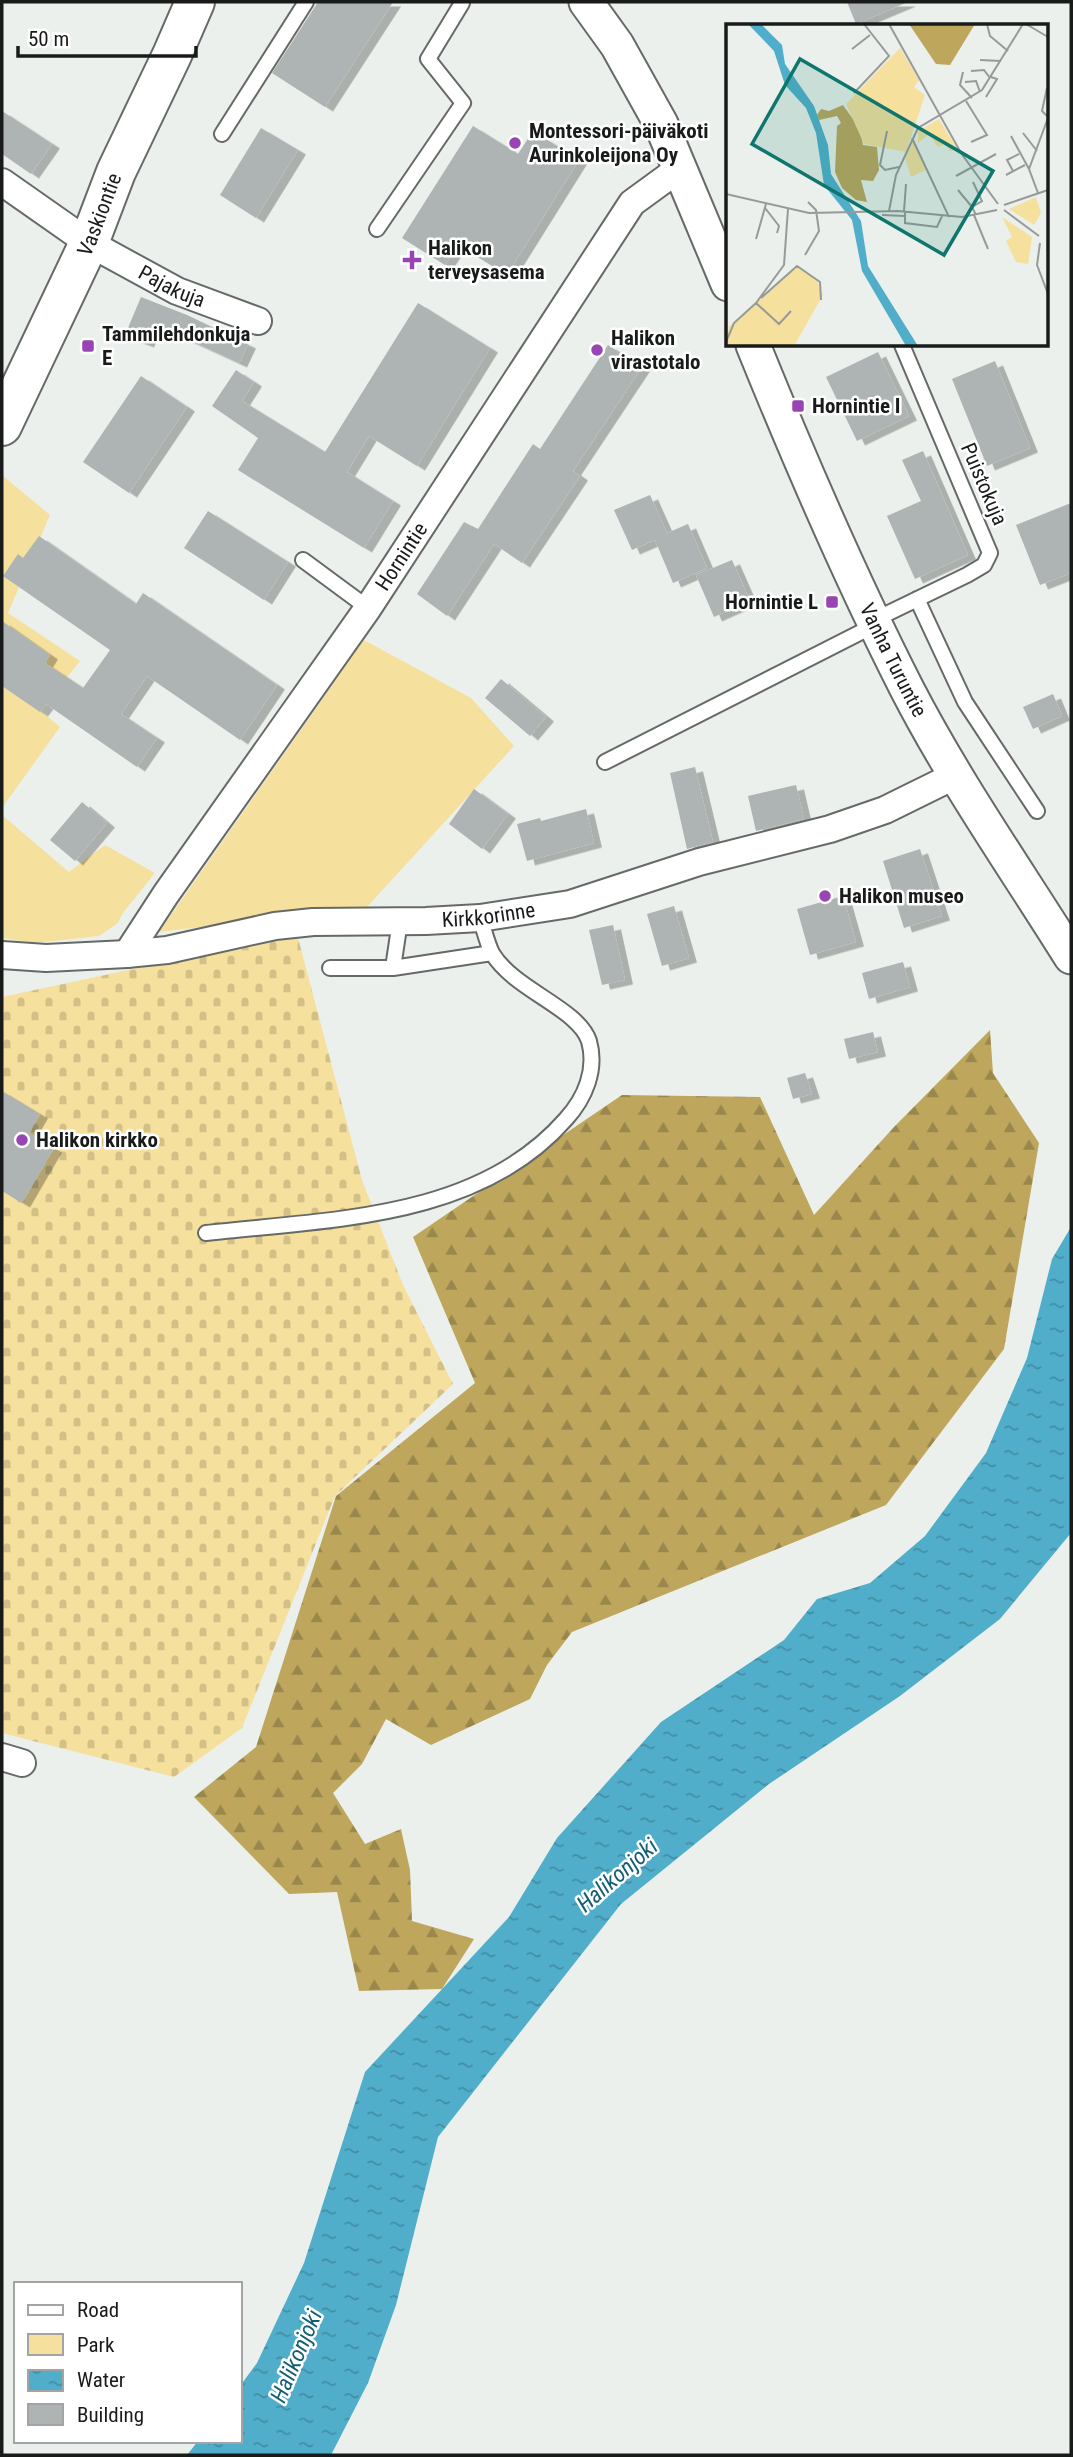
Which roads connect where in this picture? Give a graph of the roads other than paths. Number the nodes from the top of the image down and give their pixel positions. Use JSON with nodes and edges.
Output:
{"nodes":[{"id":1,"x":195,"y":2,"type":"edge"},
{"id":2,"x":306,"y":2,"type":"edge"},
{"id":3,"x":462,"y":2,"type":"edge"},
{"id":4,"x":586,"y":2,"type":"edge"},
{"id":5,"x":222,"y":134,"type":"dead end"},
{"id":6,"x":680,"y":168,"type":"junction"},
{"id":7,"x":2,"y":182,"type":"edge"},
{"id":8,"x":377,"y":229,"type":"dead end"},
{"id":9,"x":720,"y":242,"type":"edge"},
{"id":10,"x":89,"y":243,"type":"junction"},
{"id":11,"x":726,"y":274,"type":"edge"},
{"id":12,"x":258,"y":321,"type":"dead end"},
{"id":13,"x":753,"y":346,"type":"edge"},
{"id":14,"x":902,"y":346,"type":"edge"},
{"id":15,"x":2,"y":426,"type":"edge"},
{"id":16,"x":303,"y":560,"type":"dead end"},
{"id":17,"x":917,"y":599,"type":"junction"},
{"id":18,"x":368,"y":608,"type":"junction"},
{"id":19,"x":875,"y":622,"type":"junction"},
{"id":20,"x":605,"y":762,"type":"dead end"},
{"id":21,"x":956,"y":775,"type":"junction"},
{"id":22,"x":1037,"y":811,"type":"dead end"},
{"id":23,"x":480,"y":918,"type":"junction"},
{"id":24,"x":400,"y":921,"type":"junction"},
{"id":25,"x":492,"y":953,"type":"junction"},
{"id":26,"x":2,"y":954,"type":"edge"},
{"id":27,"x":127,"y":954,"type":"junction"},
{"id":28,"x":1071,"y":957,"type":"edge"},
{"id":29,"x":330,"y":968,"type":"dead end"},
{"id":30,"x":393,"y":968,"type":"junction"},
{"id":31,"x":206,"y":1233,"type":"dead end"}],
"edges":[{"from":1,"to":10,"type":"main road","name":"Vaskiontie"},
{"from":2,"to":5,"type":"lane"},
{"from":3,"to":8,"type":"lane"},
{"from":4,"to":6,"type":"street"},
{"from":6,"to":9,"type":"street"},
{"from":6,"to":18,"type":"street","name":"Hornintie"},
{"from":7,"to":10,"type":"street","name":"Pajakuja"},
{"from":9,"to":11,"type":"street"},
{"from":10,"to":12,"type":"street","name":"Pajakuja"},
{"from":10,"to":15,"type":"main road","name":"Vaskiontie"},
{"from":13,"to":19,"type":"street","name":"Vanha Turuntie"},
{"from":14,"to":17,"type":"lane","name":"Puistokuja"},
{"from":16,"to":18,"type":"lane"},
{"from":17,"to":19,"type":"lane","name":"Puistokuja"},
{"from":17,"to":22,"type":"lane"},
{"from":18,"to":27,"type":"street","name":"Hornintie"},
{"from":19,"to":20,"type":"lane","name":"Puistokuja"},
{"from":19,"to":21,"type":"street","name":"Vanha Turuntie"},
{"from":21,"to":23,"type":"street","name":"Kirkkorinne"},
{"from":21,"to":28,"type":"street","name":"Vanha Turuntie"},
{"from":23,"to":24,"type":"street","name":"Kirkkorinne"},
{"from":23,"to":25,"type":"lane"},
{"from":24,"to":27,"type":"street","name":"Kirkkorinne"},
{"from":24,"to":30,"type":"lane"},
{"from":25,"to":30,"type":"lane"},
{"from":25,"to":31,"type":"lane"},
{"from":26,"to":27,"type":"street","name":"Kirkkorinne"},
{"from":29,"to":30,"type":"lane"}]}
